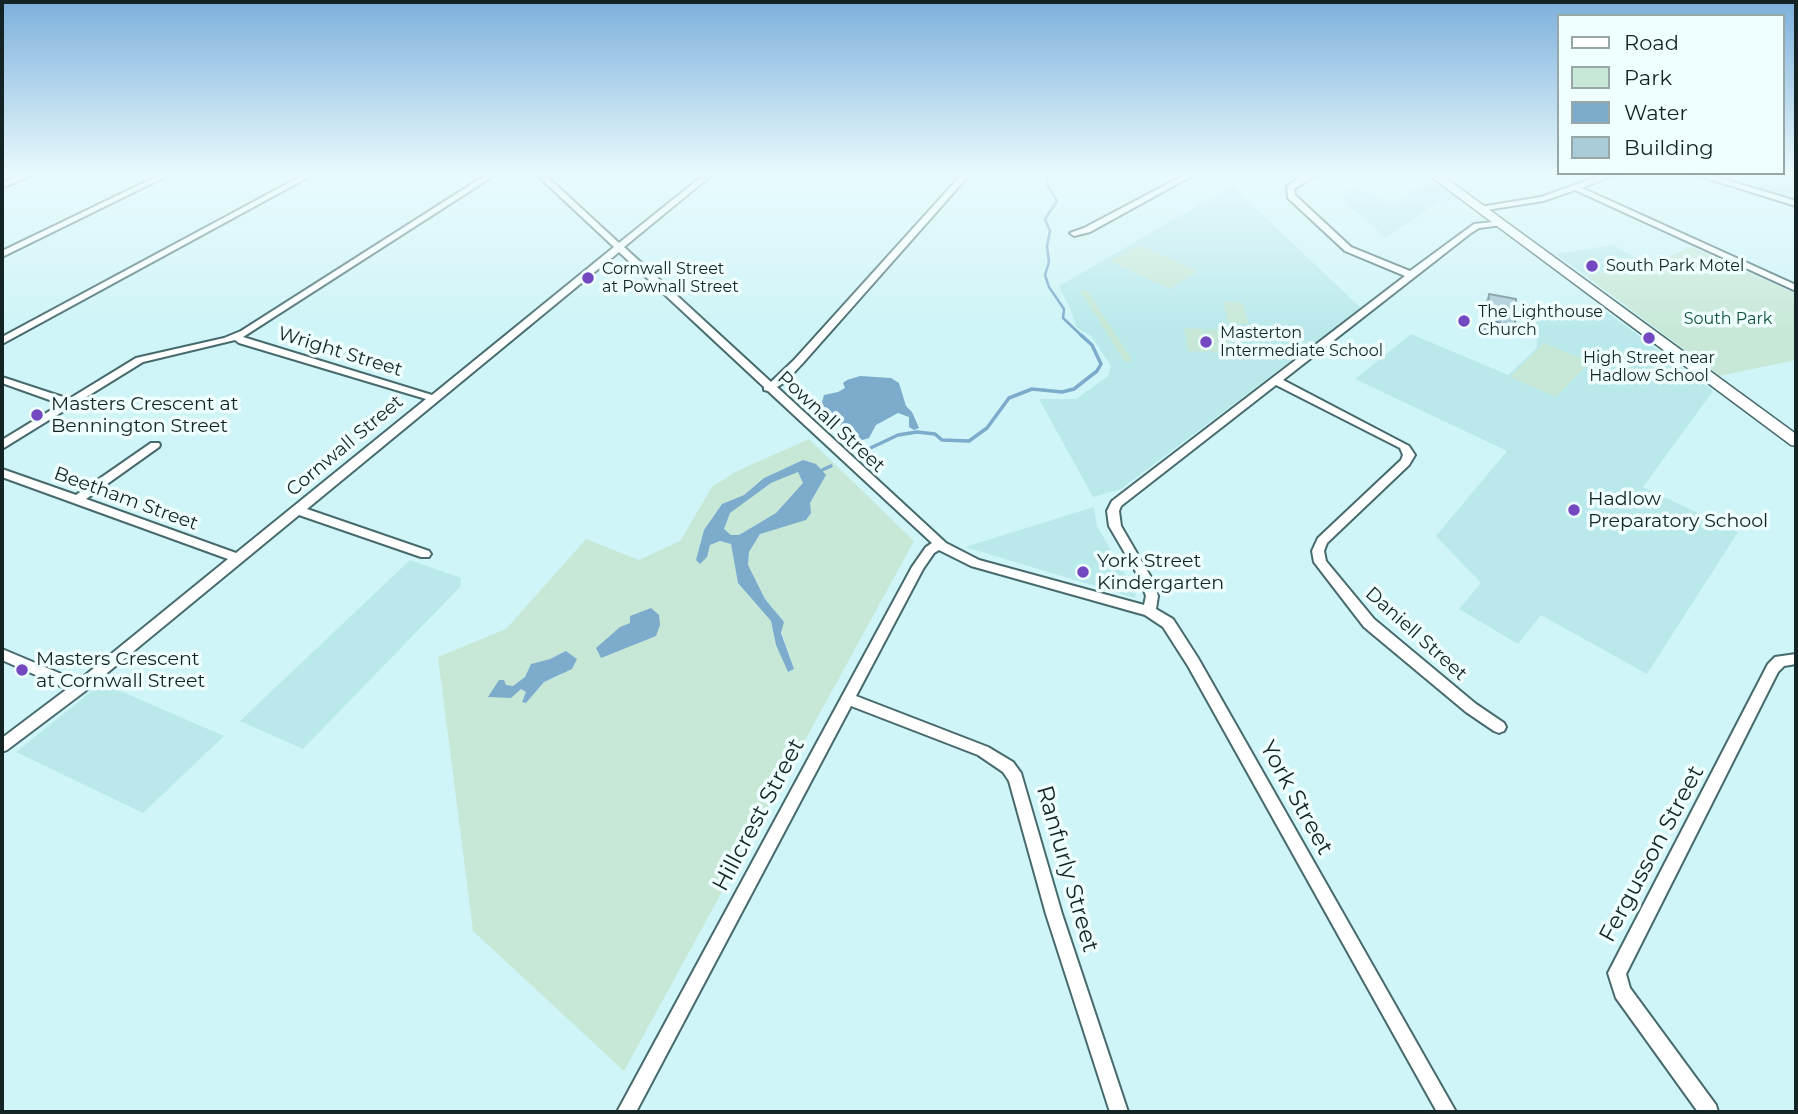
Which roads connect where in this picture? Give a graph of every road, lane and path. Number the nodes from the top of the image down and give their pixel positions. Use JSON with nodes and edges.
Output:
{"nodes":[{"id":1,"x":62,"y":225,"type":"edge"},
{"id":2,"x":216,"y":225,"type":"edge"},
{"id":3,"x":413,"y":225,"type":"edge"},
{"id":4,"x":595,"y":225,"type":"edge"},
{"id":5,"x":646,"y":225,"type":"edge"},
{"id":6,"x":920,"y":225,"type":"edge"},
{"id":7,"x":1096,"y":225,"type":"edge"},
{"id":8,"x":1322,"y":225,"type":"edge"},
{"id":9,"x":1488,"y":225,"type":"edge"},
{"id":10,"x":1502,"y":225,"type":"edge"},
{"id":11,"x":1657,"y":225,"type":"edge"},
{"id":12,"x":1074,"y":233,"type":"dead end"},
{"id":13,"x":619,"y":247,"type":"junction"},
{"id":14,"x":2,"y":254,"type":"edge"},
{"id":15,"x":1411,"y":275,"type":"junction"},
{"id":16,"x":1796,"y":288,"type":"edge"},
{"id":17,"x":238,"y":337,"type":"junction"},
{"id":18,"x":2,"y":341,"type":"edge"},
{"id":19,"x":2,"y":380,"type":"edge"},
{"id":20,"x":1275,"y":380,"type":"junction"},
{"id":21,"x":768,"y":388,"type":"junction"},
{"id":22,"x":432,"y":398,"type":"junction"},
{"id":23,"x":69,"y":403,"type":"junction"},
{"id":24,"x":1796,"y":441,"type":"edge"},
{"id":25,"x":2,"y":445,"type":"edge"},
{"id":26,"x":155,"y":445,"type":"dead end"},
{"id":27,"x":2,"y":473,"type":"edge"},
{"id":28,"x":77,"y":500,"type":"junction"},
{"id":29,"x":298,"y":510,"type":"junction"},
{"id":30,"x":940,"y":544,"type":"junction"},
{"id":31,"x":425,"y":554,"type":"dead end"},
{"id":32,"x":237,"y":558,"type":"junction"},
{"id":33,"x":1149,"y":611,"type":"junction"},
{"id":34,"x":2,"y":654,"type":"edge"},
{"id":35,"x":1796,"y":659,"type":"edge"},
{"id":36,"x":79,"y":688,"type":"junction"},
{"id":37,"x":846,"y":699,"type":"junction"},
{"id":38,"x":1499,"y":727,"type":"dead end"},
{"id":39,"x":2,"y":746,"type":"edge"},
{"id":40,"x":626,"y":1112,"type":"edge"},
{"id":41,"x":1119,"y":1112,"type":"edge"},
{"id":42,"x":1447,"y":1112,"type":"edge"},
{"id":43,"x":1709,"y":1112,"type":"edge"}],
"edges":[{"from":1,"to":14,"type":"street"},
{"from":2,"to":18,"type":"street"},
{"from":3,"to":17,"type":"street"},
{"from":4,"to":13,"type":"street","name":"Pownall Street"},
{"from":5,"to":13,"type":"street","name":"Cornwall Street"},
{"from":6,"to":21,"type":"street"},
{"from":7,"to":12,"type":"street"},
{"from":8,"to":15,"type":"street"},
{"from":9,"to":15,"type":"street"},
{"from":10,"to":24,"type":"highway"},
{"from":11,"to":16,"type":"street"},
{"from":13,"to":21,"type":"street","name":"Pownall Street"},
{"from":13,"to":22,"type":"street","name":"Cornwall Street"},
{"from":15,"to":20,"type":"street"},
{"from":17,"to":22,"type":"street","name":"Wright Street"},
{"from":17,"to":23,"type":"street"},
{"from":19,"to":23,"type":"street"},
{"from":20,"to":33,"type":"street"},
{"from":20,"to":38,"type":"street","name":"Daniell Street"},
{"from":21,"to":30,"type":"street","name":"Pownall Street"},
{"from":22,"to":29,"type":"street","name":"Cornwall Street"},
{"from":23,"to":25,"type":"street"},
{"from":26,"to":28,"type":"street"},
{"from":27,"to":28,"type":"street","name":"Beetham Street"},
{"from":28,"to":32,"type":"street","name":"Beetham Street"},
{"from":29,"to":31,"type":"street"},
{"from":29,"to":32,"type":"street","name":"Cornwall Street"},
{"from":30,"to":33,"type":"street","name":"Pownall Street"},
{"from":30,"to":37,"type":"street","name":"Hillcrest Street"},
{"from":32,"to":36,"type":"street","name":"Cornwall Street"},
{"from":33,"to":42,"type":"street","name":"York Street"},
{"from":34,"to":36,"type":"street"},
{"from":35,"to":43,"type":"street","name":"Fergusson Street"},
{"from":36,"to":39,"type":"street","name":"Cornwall Street"},
{"from":37,"to":40,"type":"street","name":"Hillcrest Street"},
{"from":37,"to":41,"type":"street","name":"Ranfurly Street"}]}
